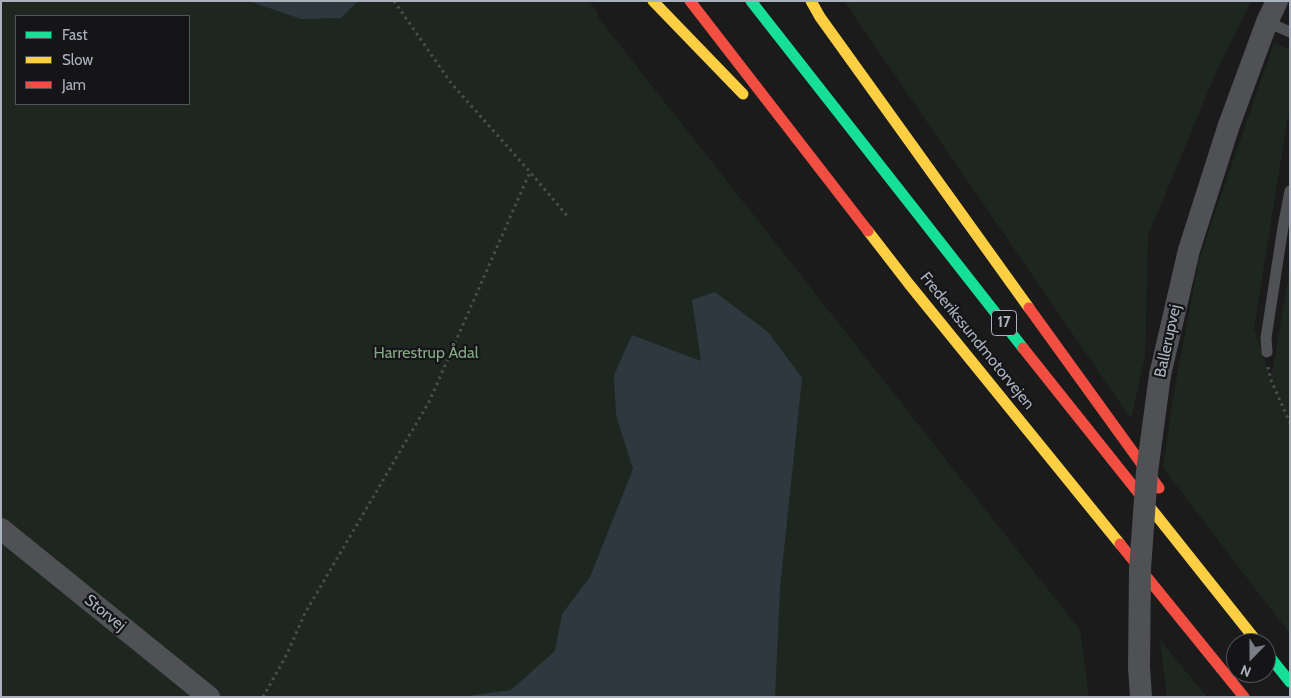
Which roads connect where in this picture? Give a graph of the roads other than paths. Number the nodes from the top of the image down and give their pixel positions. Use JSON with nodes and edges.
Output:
{"nodes":[{"id":1,"x":653,"y":1,"type":"edge"},
{"id":2,"x":690,"y":1,"type":"edge"},
{"id":3,"x":751,"y":1,"type":"edge"},
{"id":4,"x":807,"y":1,"type":"edge"},
{"id":5,"x":811,"y":1,"type":"edge"},
{"id":6,"x":1277,"y":1,"type":"edge"},
{"id":7,"x":820,"y":17,"type":"junction"},
{"id":8,"x":1267,"y":22,"type":"junction"},
{"id":9,"x":1290,"y":32,"type":"edge"},
{"id":10,"x":750,"y":101,"type":"dead end"},
{"id":11,"x":764,"y":115,"type":"dead end"},
{"id":12,"x":1290,"y":191,"type":"edge"},
{"id":13,"x":840,"y":194,"type":"junction"},
{"id":14,"x":1267,"y":352,"type":"road end"},
{"id":15,"x":1166,"y":498,"type":"dead end"},
{"id":16,"x":1,"y":529,"type":"edge"},
{"id":17,"x":1190,"y":539,"type":"dead end"},
{"id":18,"x":1228,"y":606,"type":"junction"},
{"id":19,"x":1250,"y":633,"type":"edge"},
{"id":20,"x":1276,"y":664,"type":"edge"},
{"id":21,"x":1290,"y":682,"type":"edge"},
{"id":22,"x":208,"y":697,"type":"edge"},
{"id":23,"x":1141,"y":697,"type":"edge"},
{"id":24,"x":1244,"y":697,"type":"edge"}],
"edges":[{"from":1,"to":10,"type":"highway"},
{"from":2,"to":13,"type":"highway","name":"Frederikssundmotorvejen"},
{"from":3,"to":18,"type":"highway","name":"Frederikssundmotorvejen","number":"17"},
{"from":4,"to":7,"type":"highway"},
{"from":5,"to":7,"type":"highway"},
{"from":6,"to":8,"type":"street","name":"Ballerupvej"},
{"from":7,"to":15,"type":"highway"},
{"from":8,"to":9,"type":"lane"},
{"from":8,"to":23,"type":"street","name":"Ballerupvej","bridge":true},
{"from":11,"to":13,"type":"highway"},
{"from":12,"to":14,"type":"lane"},
{"from":13,"to":24,"type":"highway","name":"Frederikssundmotorvejen"},
{"from":16,"to":22,"type":"street","name":"Storvej"},
{"from":17,"to":18,"type":"highway"},
{"from":18,"to":19,"type":"highway","name":"Frederikssundmotorvejen","number":"17"},
{"from":20,"to":21,"type":"highway"}]}
